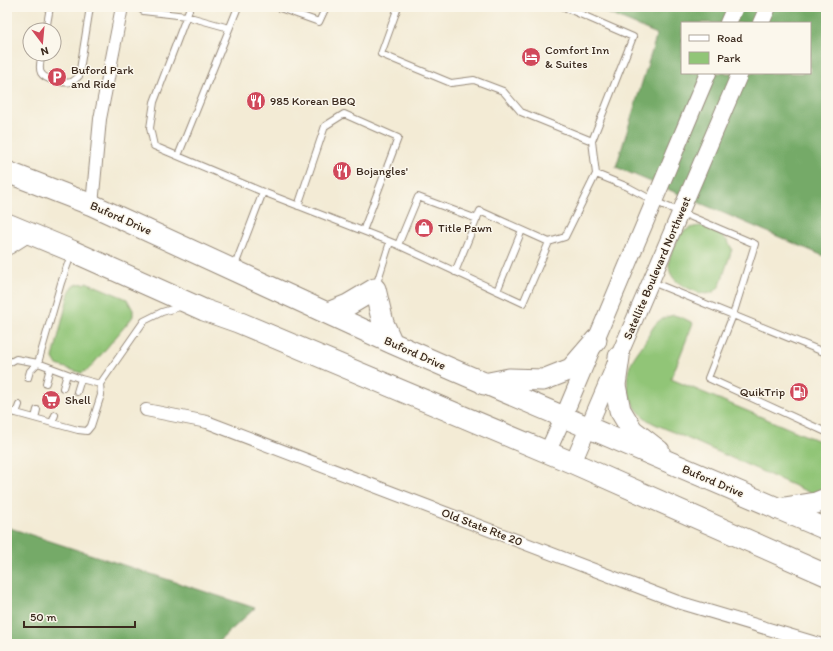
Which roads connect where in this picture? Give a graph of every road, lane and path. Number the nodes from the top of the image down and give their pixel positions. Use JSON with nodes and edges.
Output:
{"nodes":[{"id":1,"x":50,"y":7,"type":"edge"},
{"id":2,"x":90,"y":7,"type":"edge"},
{"id":3,"x":122,"y":7,"type":"edge"},
{"id":4,"x":139,"y":7,"type":"edge"},
{"id":5,"x":190,"y":7,"type":"edge"},
{"id":6,"x":238,"y":7,"type":"edge"},
{"id":7,"x":277,"y":7,"type":"edge"},
{"id":8,"x":326,"y":7,"type":"edge"},
{"id":9,"x":398,"y":7,"type":"edge"},
{"id":10,"x":564,"y":7,"type":"edge"},
{"id":11,"x":735,"y":7,"type":"edge"},
{"id":12,"x":768,"y":7,"type":"edge"},
{"id":13,"x":186,"y":16,"type":"junction"},
{"id":14,"x":47,"y":22,"type":"edge"},
{"id":15,"x":728,"y":22,"type":"edge"},
{"id":16,"x":762,"y":22,"type":"edge"},
{"id":17,"x":229,"y":28,"type":"junction"},
{"id":18,"x":41,"y":62,"type":"edge"},
{"id":19,"x":708,"y":74,"type":"edge"},
{"id":20,"x":740,"y":74,"type":"edge"},
{"id":21,"x":592,"y":141,"type":"junction"},
{"id":22,"x":178,"y":156,"type":"junction"},
{"id":23,"x":7,"y":157,"type":"edge"},
{"id":24,"x":7,"y":172,"type":"edge"},
{"id":25,"x":596,"y":174,"type":"junction"},
{"id":26,"x":263,"y":192,"type":"junction"},
{"id":27,"x":61,"y":193,"type":"junction"},
{"id":28,"x":654,"y":201,"type":"junction"},
{"id":29,"x":92,"y":205,"type":"junction"},
{"id":30,"x":298,"y":206,"type":"junction"},
{"id":31,"x":681,"y":212,"type":"junction"},
{"id":32,"x":477,"y":219,"type":"junction"},
{"id":33,"x":16,"y":228,"type":"edge"},
{"id":34,"x":522,"y":230,"type":"junction"},
{"id":35,"x":363,"y":231,"type":"junction"},
{"id":36,"x":390,"y":242,"type":"junction"},
{"id":37,"x":549,"y":242,"type":"junction"},
{"id":38,"x":7,"y":244,"type":"edge"},
{"id":39,"x":398,"y":246,"type":"junction"},
{"id":40,"x":72,"y":251,"type":"junction"},
{"id":41,"x":233,"y":269,"type":"junction"},
{"id":42,"x":455,"y":272,"type":"junction"},
{"id":43,"x":651,"y":282,"type":"junction"},
{"id":44,"x":375,"y":289,"type":"junction"},
{"id":45,"x":497,"y":291,"type":"junction"},
{"id":46,"x":191,"y":304,"type":"junction"},
{"id":47,"x":328,"y":313,"type":"junction"},
{"id":48,"x":733,"y":315,"type":"junction"},
{"id":49,"x":596,"y":340,"type":"junction"},
{"id":50,"x":392,"y":343,"type":"junction"},
{"id":51,"x":826,"y":353,"type":"edge"},
{"id":52,"x":619,"y":357,"type":"junction"},
{"id":53,"x":38,"y":363,"type":"junction"},
{"id":54,"x":7,"y":364,"type":"edge"},
{"id":55,"x":50,"y":368,"type":"junction"},
{"id":56,"x":67,"y":374,"type":"junction"},
{"id":57,"x":28,"y":378,"type":"dead end"},
{"id":58,"x":80,"y":379,"type":"junction"},
{"id":59,"x":46,"y":383,"type":"dead end"},
{"id":60,"x":100,"y":384,"type":"junction"},
{"id":61,"x":484,"y":384,"type":"junction"},
{"id":62,"x":62,"y":388,"type":"dead end"},
{"id":63,"x":77,"y":392,"type":"dead end"},
{"id":64,"x":19,"y":405,"type":"dead end"},
{"id":65,"x":38,"y":410,"type":"dead end"},
{"id":66,"x":146,"y":410,"type":"dead end"},
{"id":67,"x":7,"y":411,"type":"edge"},
{"id":68,"x":16,"y":413,"type":"junction"},
{"id":69,"x":55,"y":415,"type":"dead end"},
{"id":70,"x":35,"y":418,"type":"junction"},
{"id":71,"x":563,"y":418,"type":"junction"},
{"id":72,"x":70,"y":420,"type":"dead end"},
{"id":73,"x":52,"y":423,"type":"junction"},
{"id":74,"x":68,"y":427,"type":"junction"},
{"id":75,"x":588,"y":428,"type":"junction"},
{"id":76,"x":826,"y":432,"type":"edge"},
{"id":77,"x":547,"y":453,"type":"junction"},
{"id":78,"x":573,"y":463,"type":"junction"},
{"id":79,"x":682,"y":468,"type":"junction"},
{"id":80,"x":826,"y":499,"type":"edge"},
{"id":81,"x":778,"y":509,"type":"junction"},
{"id":82,"x":826,"y":529,"type":"edge"},
{"id":83,"x":826,"y":575,"type":"edge"},
{"id":84,"x":819,"y":644,"type":"edge"}],
"edges":[{"from":1,"to":14,"type":"lane"},
{"from":2,"to":18,"type":"lane"},
{"from":3,"to":29,"type":"street"},
{"from":4,"to":13,"type":"lane"},
{"from":5,"to":13,"type":"lane"},
{"from":6,"to":17,"type":"lane"},
{"from":7,"to":8,"type":"lane"},
{"from":9,"to":21,"type":"lane"},
{"from":10,"to":21,"type":"lane"},
{"from":11,"to":15,"type":"main road"},
{"from":12,"to":16,"type":"main road"},
{"from":13,"to":17,"type":"lane"},
{"from":13,"to":22,"type":"lane"},
{"from":17,"to":22,"type":"lane"},
{"from":19,"to":28,"type":"main road"},
{"from":20,"to":31,"type":"main road","name":"Satellite Boulevard Northwest"},
{"from":21,"to":25,"type":"lane"},
{"from":22,"to":26,"type":"lane"},
{"from":23,"to":27,"type":"highway"},
{"from":24,"to":27,"type":"highway","name":"Buford Drive"},
{"from":25,"to":28,"type":"lane"},
{"from":25,"to":37,"type":"lane"},
{"from":26,"to":30,"type":"lane"},
{"from":26,"to":41,"type":"lane"},
{"from":27,"to":29,"type":"highway","name":"Buford Drive"},
{"from":28,"to":31,"type":"lane"},
{"from":28,"to":49,"type":"main road"},
{"from":29,"to":41,"type":"highway","name":"Buford Drive"},
{"from":30,"to":35,"type":"lane"},
{"from":30,"to":35,"type":"lane"},
{"from":31,"to":43,"type":"main road","name":"Satellite Boulevard Northwest"},
{"from":31,"to":48,"type":"lane"},
{"from":32,"to":34,"type":"lane"},
{"from":32,"to":39,"type":"lane"},
{"from":32,"to":42,"type":"lane"},
{"from":33,"to":38,"type":"highway"},
{"from":33,"to":40,"type":"highway"},
{"from":34,"to":37,"type":"lane"},
{"from":34,"to":45,"type":"lane"},
{"from":35,"to":36,"type":"lane"},
{"from":36,"to":39,"type":"lane"},
{"from":36,"to":44,"type":"lane"},
{"from":37,"to":45,"type":"lane"},
{"from":39,"to":42,"type":"lane"},
{"from":40,"to":46,"type":"highway"},
{"from":40,"to":53,"type":"lane"},
{"from":41,"to":47,"type":"highway","name":"Buford Drive"},
{"from":42,"to":45,"type":"lane"},
{"from":43,"to":48,"type":"lane"},
{"from":43,"to":52,"type":"main road","name":"Satellite Boulevard Northwest"},
{"from":44,"to":47,"type":"highway"},
{"from":44,"to":50,"type":"highway"},
{"from":46,"to":60,"type":"lane"},
{"from":46,"to":77,"type":"highway"},
{"from":47,"to":50,"type":"highway","name":"Buford Drive"},
{"from":48,"to":51,"type":"lane"},
{"from":48,"to":76,"type":"lane"},
{"from":49,"to":61,"type":"highway"},
{"from":49,"to":71,"type":"main road"},
{"from":50,"to":61,"type":"highway","name":"Buford Drive"},
{"from":52,"to":75,"type":"main road","name":"Satellite Boulevard Northwest"},
{"from":52,"to":79,"type":"highway"},
{"from":53,"to":54,"type":"lane"},
{"from":53,"to":55,"type":"lane"},
{"from":53,"to":57,"type":"lane"},
{"from":55,"to":56,"type":"lane"},
{"from":55,"to":59,"type":"lane"},
{"from":56,"to":58,"type":"lane"},
{"from":56,"to":62,"type":"lane"},
{"from":58,"to":60,"type":"lane"},
{"from":58,"to":63,"type":"lane"},
{"from":60,"to":74,"type":"lane"},
{"from":61,"to":71,"type":"highway","name":"Buford Drive"},
{"from":64,"to":68,"type":"lane"},
{"from":65,"to":70,"type":"lane"},
{"from":66,"to":84,"type":"street","name":"Old State Rte 20"},
{"from":67,"to":68,"type":"lane"},
{"from":68,"to":70,"type":"lane"},
{"from":69,"to":73,"type":"lane"},
{"from":70,"to":73,"type":"lane"},
{"from":71,"to":75,"type":"highway","name":"Buford Drive"},
{"from":71,"to":77,"type":"main road"},
{"from":72,"to":74,"type":"lane"},
{"from":73,"to":74,"type":"lane"},
{"from":75,"to":78,"type":"main road","name":"Satellite Boulevard Northwest"},
{"from":75,"to":79,"type":"highway","name":"Buford Drive"},
{"from":77,"to":78,"type":"highway"},
{"from":78,"to":83,"type":"highway"},
{"from":79,"to":81,"type":"highway","name":"Buford Drive"},
{"from":80,"to":81,"type":"highway"},
{"from":81,"to":82,"type":"highway","name":"Buford Drive"}]}
